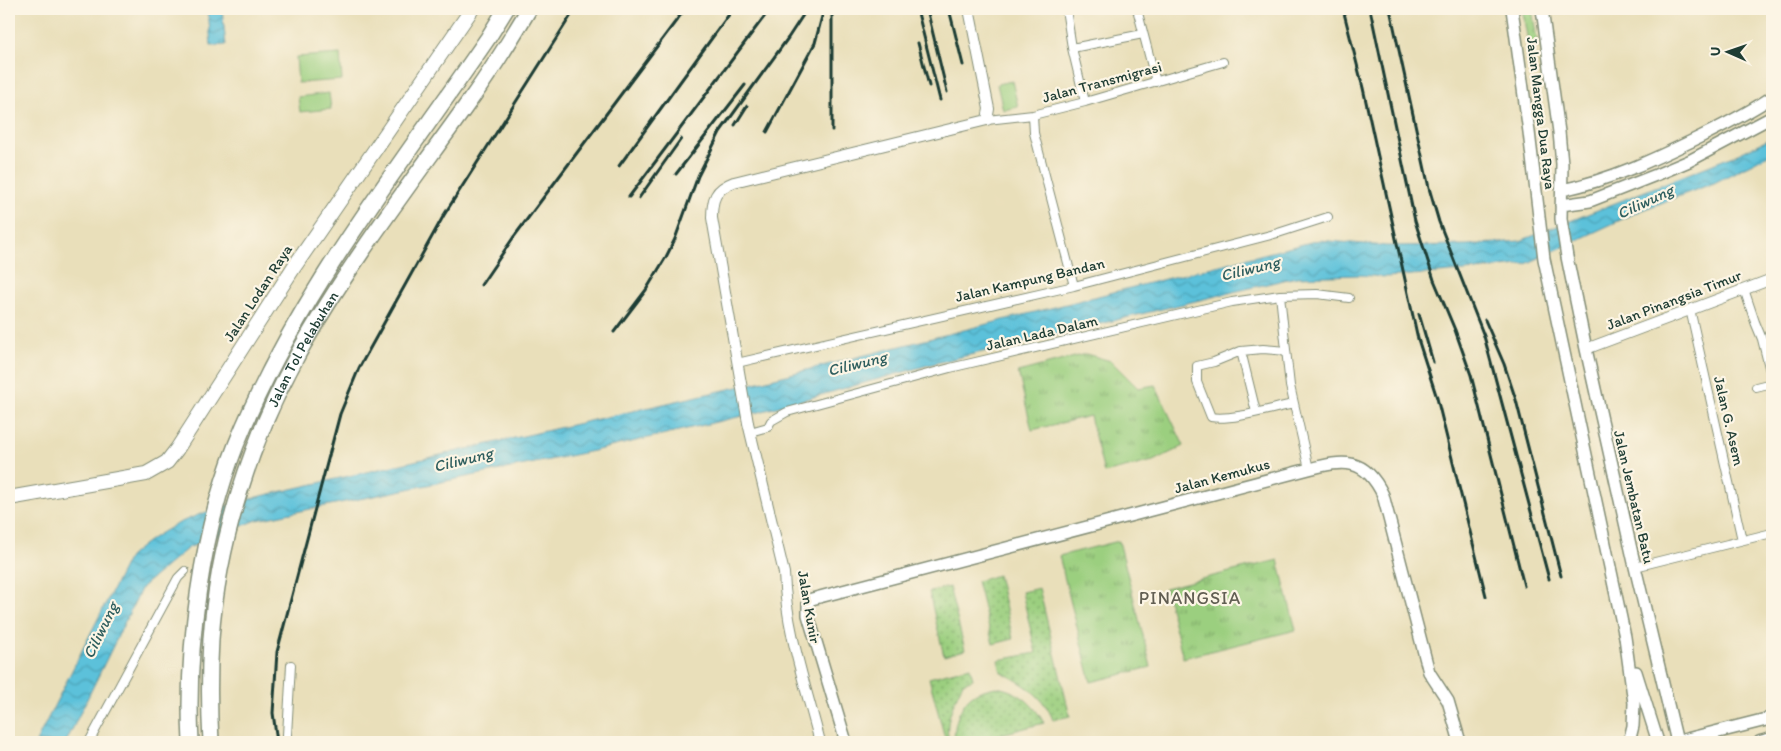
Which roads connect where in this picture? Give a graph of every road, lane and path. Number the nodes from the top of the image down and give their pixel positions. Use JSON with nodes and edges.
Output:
{"nodes":[{"id":1,"x":472,"y":9,"type":"edge"},
{"id":2,"x":506,"y":9,"type":"edge"},
{"id":3,"x":529,"y":9,"type":"edge"},
{"id":4,"x":968,"y":9,"type":"edge"},
{"id":5,"x":1066,"y":9,"type":"edge"},
{"id":6,"x":1137,"y":9,"type":"edge"},
{"id":7,"x":1512,"y":9,"type":"edge"},
{"id":8,"x":1542,"y":9,"type":"edge"},
{"id":9,"x":1143,"y":34,"type":"junction"},
{"id":10,"x":1072,"y":48,"type":"junction"},
{"id":11,"x":1223,"y":62,"type":"dead end"},
{"id":12,"x":1156,"y":82,"type":"junction"},
{"id":13,"x":1772,"y":97,"type":"edge"},
{"id":14,"x":1085,"y":102,"type":"junction"},
{"id":15,"x":1033,"y":114,"type":"junction"},
{"id":16,"x":1772,"y":116,"type":"edge"},
{"id":17,"x":986,"y":120,"type":"junction"},
{"id":18,"x":1683,"y":145,"type":"junction"},
{"id":19,"x":1689,"y":161,"type":"junction"},
{"id":20,"x":1562,"y":190,"type":"junction"},
{"id":21,"x":1561,"y":205,"type":"junction"},
{"id":22,"x":1328,"y":217,"type":"dead end"},
{"id":23,"x":1567,"y":257,"type":"joint"},
{"id":24,"x":1772,"y":279,"type":"edge"},
{"id":25,"x":1074,"y":286,"type":"junction"},
{"id":26,"x":1744,"y":289,"type":"junction"},
{"id":27,"x":1280,"y":295,"type":"junction"},
{"id":28,"x":1349,"y":298,"type":"dead end"},
{"id":29,"x":1690,"y":309,"type":"junction"},
{"id":30,"x":1586,"y":349,"type":"junction"},
{"id":31,"x":1241,"y":351,"type":"junction"},
{"id":32,"x":1286,"y":351,"type":"junction"},
{"id":33,"x":737,"y":363,"type":"junction"},
{"id":34,"x":1772,"y":379,"type":"edge"},
{"id":35,"x":1772,"y":383,"type":"edge"},
{"id":36,"x":1756,"y":387,"type":"dead end"},
{"id":37,"x":1294,"y":404,"type":"junction"},
{"id":38,"x":1256,"y":412,"type":"junction"},
{"id":39,"x":749,"y":427,"type":"junction"},
{"id":40,"x":1309,"y":469,"type":"junction"},
{"id":41,"x":762,"y":477,"type":"junction"},
{"id":42,"x":9,"y":498,"type":"edge"},
{"id":43,"x":1772,"y":533,"type":"edge"},
{"id":44,"x":1742,"y":540,"type":"junction"},
{"id":45,"x":1634,"y":567,"type":"junction"},
{"id":46,"x":185,"y":571,"type":"dead end"},
{"id":47,"x":807,"y":604,"type":"joint"},
{"id":48,"x":1625,"y":637,"type":"junction"},
{"id":49,"x":290,"y":665,"type":"dead end"},
{"id":50,"x":1772,"y":718,"type":"edge"},
{"id":51,"x":1772,"y":739,"type":"edge"},
{"id":52,"x":89,"y":742,"type":"edge"},
{"id":53,"x":191,"y":742,"type":"edge"},
{"id":54,"x":211,"y":742,"type":"edge"},
{"id":55,"x":288,"y":742,"type":"edge"},
{"id":56,"x":820,"y":742,"type":"edge"},
{"id":57,"x":825,"y":742,"type":"edge"},
{"id":58,"x":846,"y":742,"type":"edge"},
{"id":59,"x":1460,"y":742,"type":"edge"},
{"id":60,"x":1629,"y":742,"type":"edge"},
{"id":61,"x":1658,"y":742,"type":"edge"},
{"id":62,"x":1677,"y":742,"type":"edge"},
{"id":63,"x":1760,"y":742,"type":"edge"}],
"edges":[{"from":1,"to":42,"type":"highway","name":"Jalan Lodan Raya"},
{"from":2,"to":53,"type":"highway","name":"Jalan Tol Pelabuhan"},
{"from":3,"to":54,"type":"highway","name":"Jalan Tol Pelabuhan"},
{"from":4,"to":17,"type":"street"},
{"from":5,"to":10,"type":"street"},
{"from":6,"to":9,"type":"street"},
{"from":7,"to":48,"type":"main road","name":"Jalan Mangga Dua Raya"},
{"from":8,"to":20,"type":"main road","name":"Jalan Mangga Dua Raya"},
{"from":9,"to":10,"type":"street"},
{"from":9,"to":12,"type":"street"},
{"from":10,"to":14,"type":"street"},
{"from":11,"to":12,"type":"street","name":"Jalan Transmigrasi"},
{"from":12,"to":14,"type":"street","name":"Jalan Transmigrasi"},
{"from":13,"to":18,"type":"main road"},
{"from":14,"to":15,"type":"street","name":"Jalan Transmigrasi"},
{"from":15,"to":17,"type":"street","name":"Jalan Transmigrasi"},
{"from":15,"to":25,"type":"street"},
{"from":16,"to":19,"type":"main road"},
{"from":17,"to":33,"type":"street"},
{"from":18,"to":19,"type":"main road"},
{"from":18,"to":20,"type":"main road"},
{"from":19,"to":21,"type":"main road"},
{"from":20,"to":21,"type":"main road","name":"Jalan Mangga Dua Raya"},
{"from":21,"to":23,"type":"main road","name":"Jalan Mangga Dua Raya"},
{"from":22,"to":25,"type":"street","name":"Jalan Kampung Bandan"},
{"from":23,"to":30,"type":"main road","name":"Jalan Jembatan Batu"},
{"from":24,"to":26,"type":"street","name":"Jalan Pinangsia Timur"},
{"from":25,"to":33,"type":"street","name":"Jalan Kampung Bandan"},
{"from":26,"to":29,"type":"street","name":"Jalan Pinangsia Timur"},
{"from":26,"to":34,"type":"street"},
{"from":27,"to":28,"type":"street","name":"Jalan Lada Dalam"},
{"from":27,"to":32,"type":"street"},
{"from":27,"to":39,"type":"street","name":"Jalan Lada Dalam"},
{"from":29,"to":30,"type":"street","name":"Jalan Pinangsia Timur"},
{"from":29,"to":44,"type":"street","name":"Jalan G. Asem"},
{"from":30,"to":45,"type":"main road","name":"Jalan Jembatan Batu"},
{"from":31,"to":32,"type":"street"},
{"from":31,"to":38,"type":"street"},
{"from":31,"to":38,"type":"street"},
{"from":32,"to":37,"type":"street"},
{"from":33,"to":39,"type":"street","name":"Jalan Kunir"},
{"from":35,"to":36,"type":"street"},
{"from":37,"to":38,"type":"street"},
{"from":37,"to":40,"type":"street"},
{"from":39,"to":41,"type":"street","name":"Jalan Kunir"},
{"from":40,"to":47,"type":"main road","name":"Jalan Kemukus"},
{"from":40,"to":59,"type":"main road","name":"Jalan Kemukus"},
{"from":41,"to":56,"type":"street","name":"Jalan Kunir"},
{"from":41,"to":57,"type":"street","name":"Jalan Kunir"},
{"from":43,"to":44,"type":"street"},
{"from":44,"to":45,"type":"street"},
{"from":45,"to":62,"type":"main road","name":"Jalan Jembatan Batu"},
{"from":46,"to":52,"type":"street"},
{"from":47,"to":58,"type":"main road","name":"Jalan Kunir"},
{"from":48,"to":60,"type":"main road"},
{"from":48,"to":61,"type":"main road"},
{"from":49,"to":55,"type":"street"},
{"from":50,"to":62,"type":"main road"},
{"from":51,"to":63,"type":"main road"}]}
